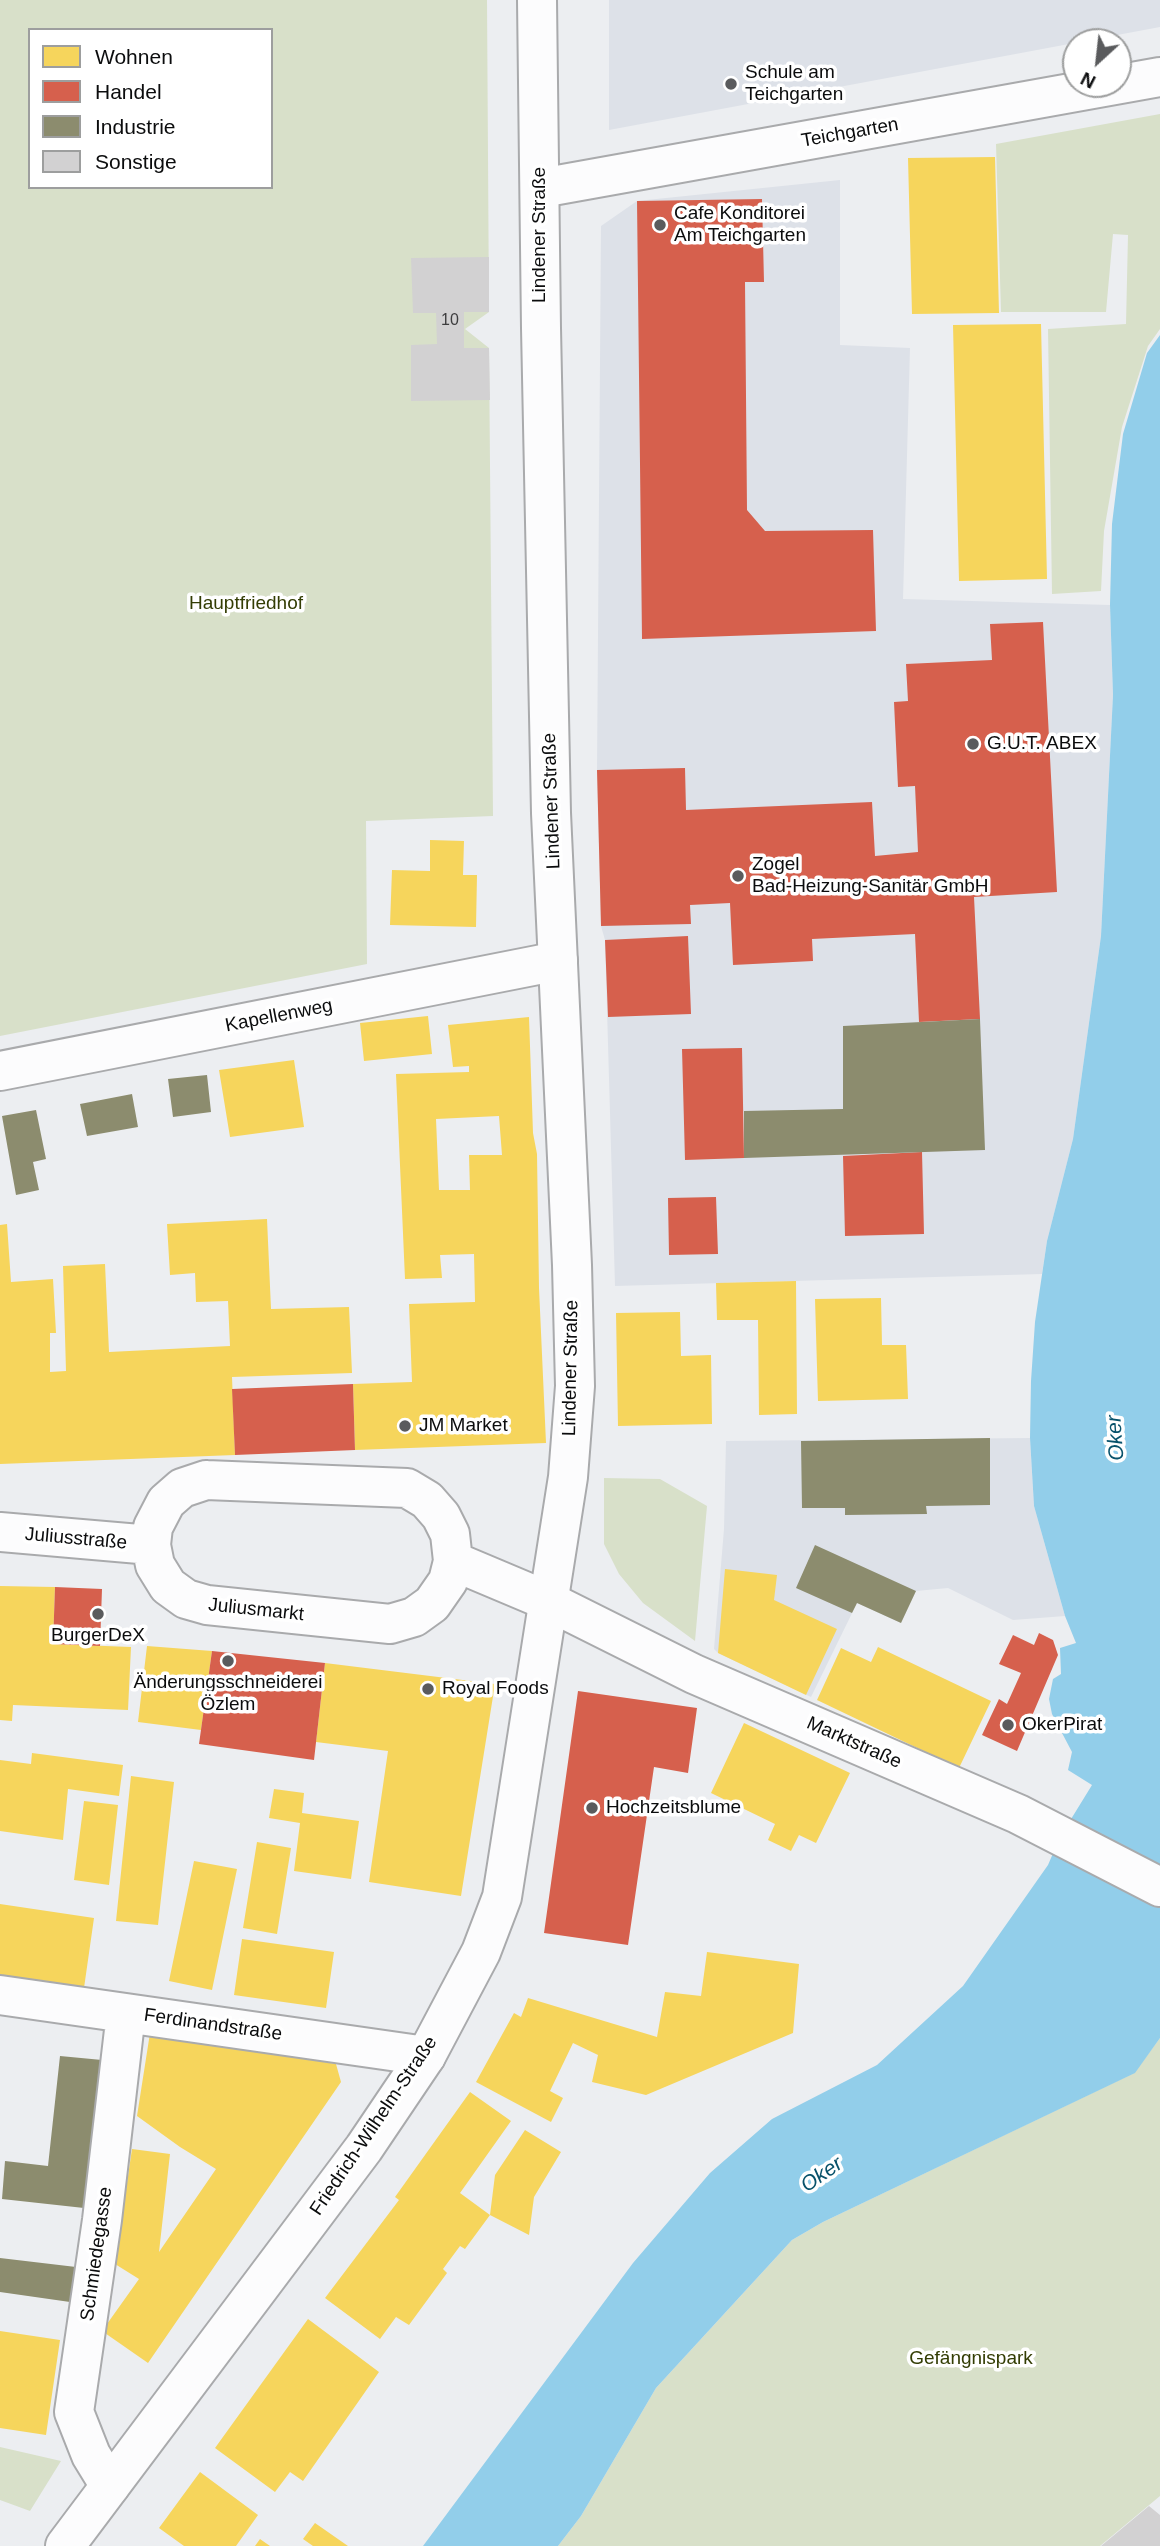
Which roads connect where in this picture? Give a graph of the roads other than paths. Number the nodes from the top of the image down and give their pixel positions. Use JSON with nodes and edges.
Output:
{"nodes":[{"id":1,"x":537,"y":0,"type":"edge"},
{"id":2,"x":1160,"y":77,"type":"edge"},
{"id":3,"x":541,"y":188,"type":"junction"},
{"id":4,"x":558,"y":961,"type":"junction"},
{"id":5,"x":0,"y":1071,"type":"edge"},
{"id":6,"x":0,"y":1532,"type":"edge"},
{"id":7,"x":151,"y":1545,"type":"junction"},
{"id":8,"x":453,"y":1561,"type":"junction"},
{"id":9,"x":548,"y":1601,"type":"junction"},
{"id":10,"x":1160,"y":1887,"type":"edge"},
{"id":11,"x":0,"y":1995,"type":"edge"},
{"id":12,"x":126,"y":2013,"type":"junction"},
{"id":13,"x":426,"y":2056,"type":"junction"},
{"id":14,"x":110,"y":2486,"type":"junction"},
{"id":15,"x":65,"y":2546,"type":"edge"}],
"edges":[{"from":1,"to":3,"type":"street","name":"Lindener Straße"},
{"from":2,"to":3,"type":"street","name":"Teichgarten"},
{"from":3,"to":4,"type":"street","name":"Lindener Straße"},
{"from":4,"to":5,"type":"street","name":"Kapellenweg"},
{"from":4,"to":9,"type":"street","name":"Lindener Straße"},
{"from":6,"to":7,"type":"street","name":"Juliusstraße"},
{"from":7,"to":8,"type":"street","name":"Juliusmarkt"},
{"from":7,"to":8,"type":"street"},
{"from":8,"to":9,"type":"street"},
{"from":9,"to":10,"type":"street","name":"Marktstraße"},
{"from":9,"to":13,"type":"street","name":"Friedrich-Wilhelm-Straße"},
{"from":11,"to":12,"type":"street","name":"Ferdinandstraße"},
{"from":12,"to":13,"type":"street","name":"Ferdinandstraße"},
{"from":12,"to":14,"type":"street","name":"Schmiedegasse"},
{"from":13,"to":14,"type":"street","name":"Friedrich-Wilhelm-Straße"},
{"from":14,"to":15,"type":"street","name":"Friedrich-Wilhelm-Straße"}]}
